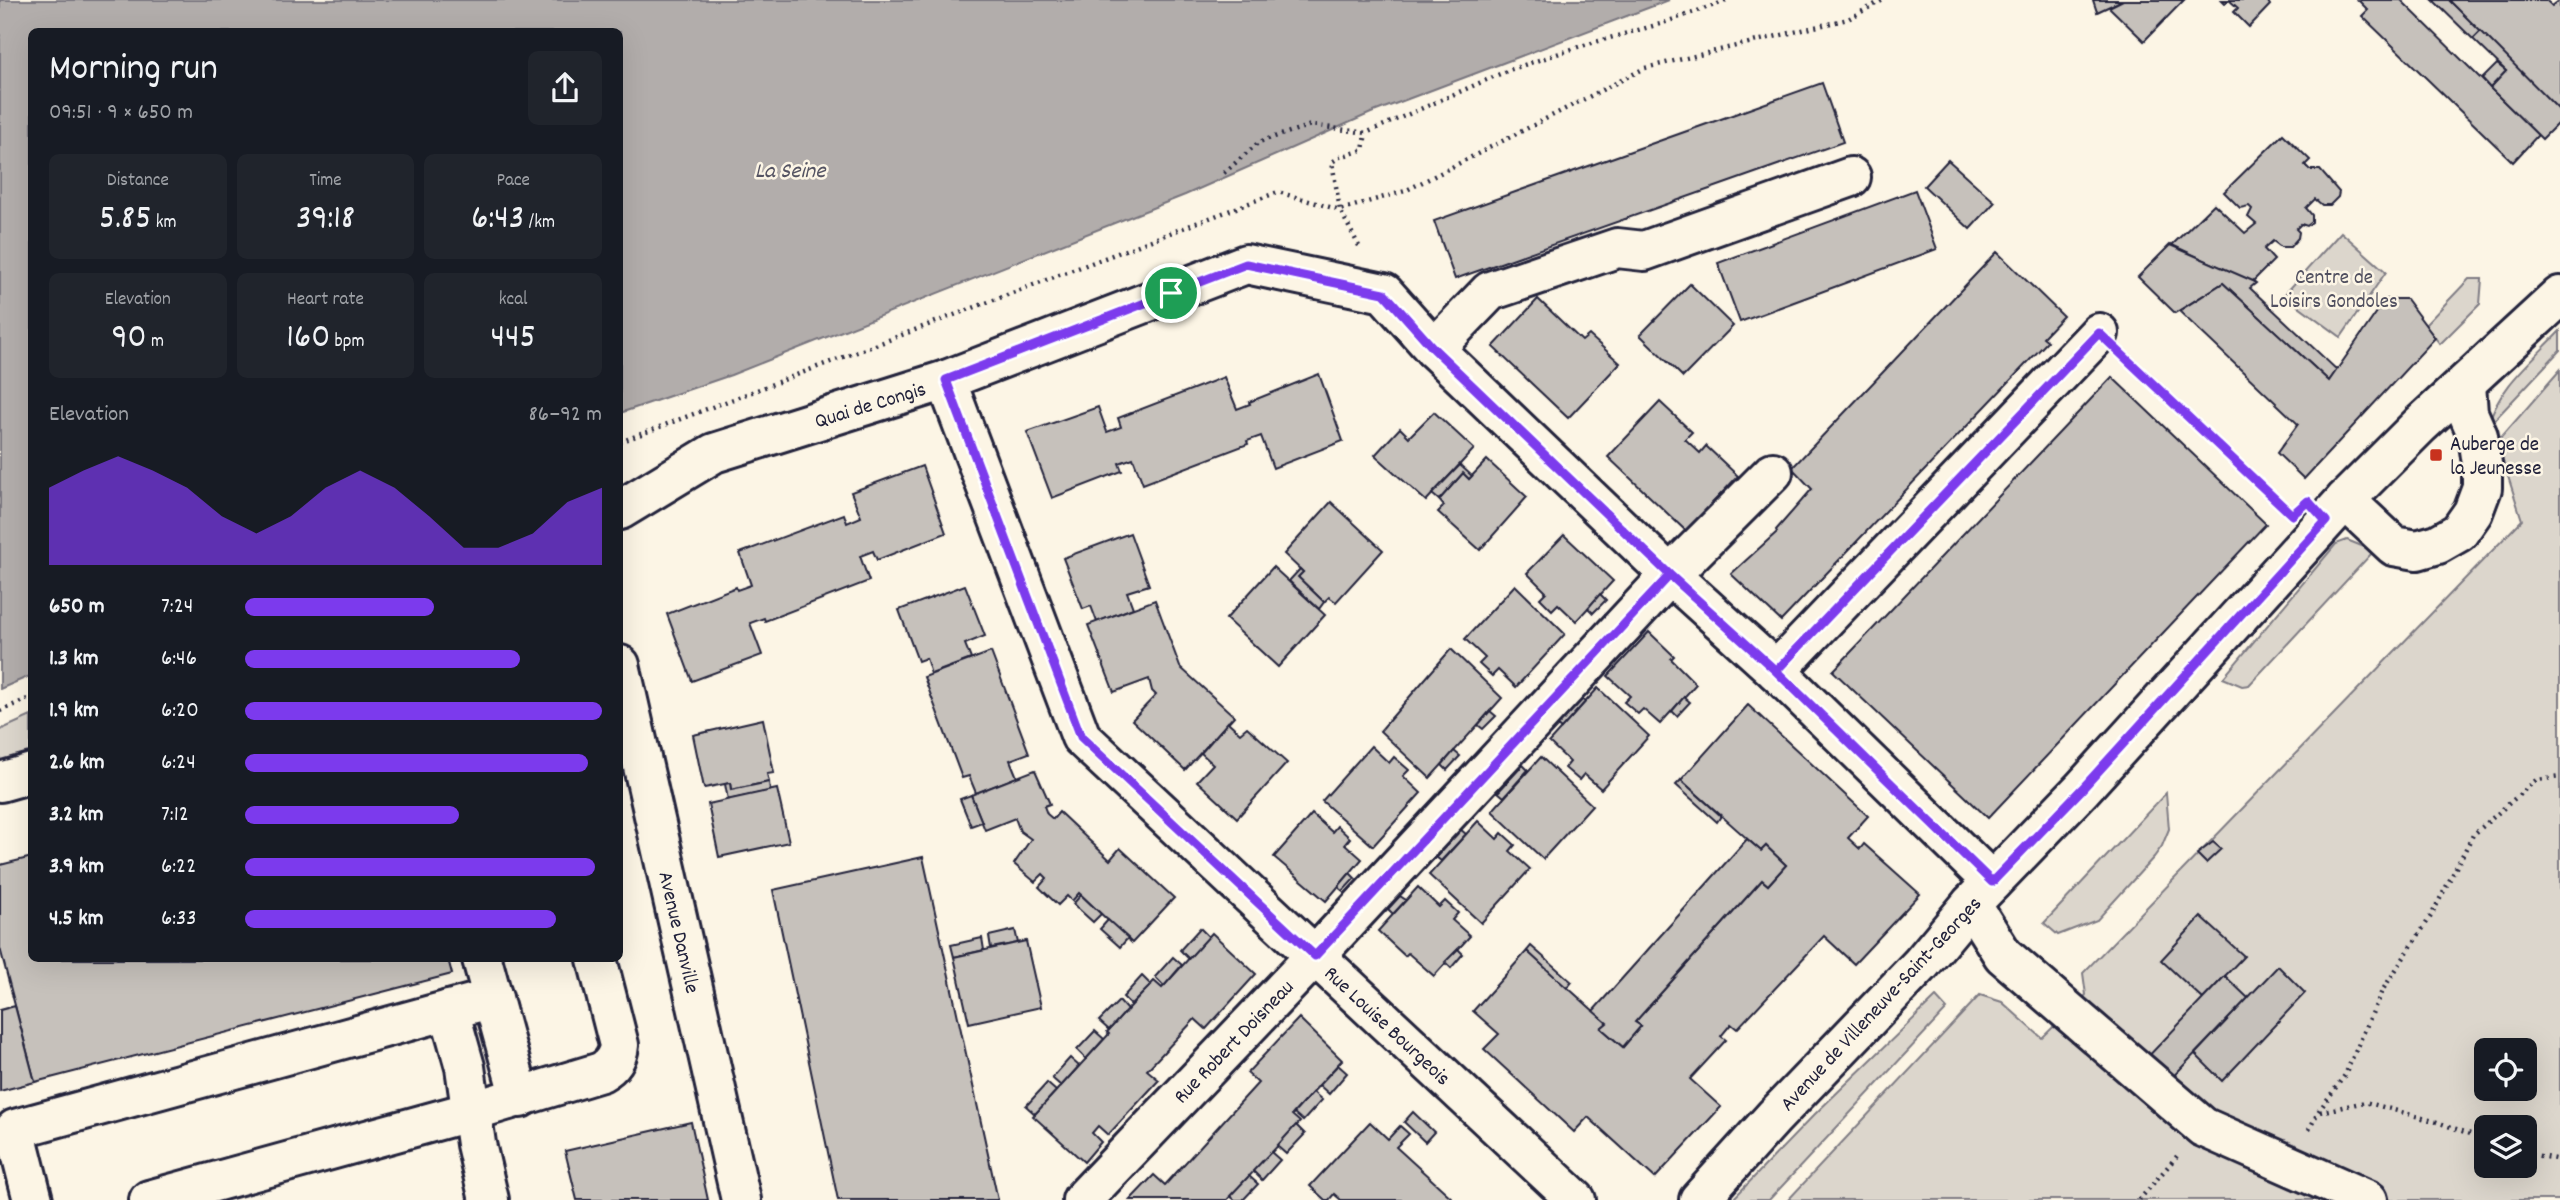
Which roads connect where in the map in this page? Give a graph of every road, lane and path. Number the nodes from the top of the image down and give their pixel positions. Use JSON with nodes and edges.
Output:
{"nodes":[{"id":1,"x":1729,"y":0,"type":"edge"},
{"id":2,"x":1883,"y":0,"type":"edge"},
{"id":3,"x":1366,"y":133,"type":"junction"},
{"id":4,"x":1224,"y":173,"type":"dead end"},
{"id":5,"x":1851,"y":177,"type":"dead end"},
{"id":6,"x":1340,"y":210,"type":"junction"},
{"id":7,"x":2560,"y":296,"type":"edge"},
{"id":8,"x":2099,"y":333,"type":"joint"},
{"id":9,"x":1434,"y":349,"type":"junction"},
{"id":10,"x":946,"y":380,"type":"junction"},
{"id":11,"x":2466,"y":384,"type":"junction"},
{"id":12,"x":623,"y":441,"type":"edge"},
{"id":13,"x":1773,"y":472,"type":"dead end"},
{"id":14,"x":623,"y":508,"type":"edge"},
{"id":15,"x":2336,"y":511,"type":"junction"},
{"id":16,"x":1670,"y":575,"type":"junction"},
{"id":17,"x":1776,"y":671,"type":"junction"},
{"id":18,"x":623,"y":678,"type":"edge"},
{"id":19,"x":28,"y":699,"type":"edge"},
{"id":20,"x":0,"y":711,"type":"edge"},
{"id":21,"x":28,"y":774,"type":"edge"},
{"id":22,"x":2560,"y":777,"type":"edge"},
{"id":23,"x":0,"y":782,"type":"edge"},
{"id":24,"x":1982,"y":893,"type":"junction"},
{"id":25,"x":1315,"y":956,"type":"junction"},
{"id":26,"x":483,"y":962,"type":"edge"},
{"id":27,"x":598,"y":962,"type":"edge"},
{"id":28,"x":493,"y":998,"type":"junction"},
{"id":29,"x":449,"y":1010,"type":"junction"},
{"id":30,"x":520,"y":1098,"type":"junction"},
{"id":31,"x":472,"y":1111,"type":"junction"},
{"id":32,"x":2318,"y":1112,"type":"junction"},
{"id":33,"x":2203,"y":1127,"type":"junction"},
{"id":34,"x":2474,"y":1135,"type":"edge"},
{"id":35,"x":2537,"y":1155,"type":"edge"},
{"id":36,"x":2560,"y":1160,"type":"edge"},
{"id":37,"x":2292,"y":1164,"type":"junction"},
{"id":38,"x":33,"y":1200,"type":"edge"},
{"id":39,"x":149,"y":1200,"type":"edge"},
{"id":40,"x":489,"y":1200,"type":"edge"},
{"id":41,"x":741,"y":1200,"type":"edge"},
{"id":42,"x":1082,"y":1200,"type":"edge"},
{"id":43,"x":1576,"y":1200,"type":"edge"},
{"id":44,"x":1699,"y":1200,"type":"edge"},
{"id":45,"x":2139,"y":1200,"type":"edge"},
{"id":46,"x":2368,"y":1200,"type":"edge"}],
"edges":[{"from":1,"to":3,"type":"path"},
{"from":2,"to":6,"type":"path"},
{"from":3,"to":4,"type":"path"},
{"from":3,"to":6,"type":"path"},
{"from":5,"to":9,"type":"street"},
{"from":6,"to":12,"type":"path"},
{"from":7,"to":11,"type":"street","name":"Avenue de Villeneuve-Saint-Georges"},
{"from":8,"to":15,"type":"path"},
{"from":8,"to":17,"type":"street"},
{"from":9,"to":10,"type":"street","name":"Quai de Congis"},
{"from":9,"to":16,"type":"street"},
{"from":10,"to":14,"type":"street","name":"Quai de Congis"},
{"from":10,"to":25,"type":"street","name":"Rue Louise Bourgeois"},
{"from":11,"to":15,"type":"street","name":"Avenue de Villeneuve-Saint-Georges"},
{"from":11,"to":15,"type":"street"},
{"from":13,"to":16,"type":"street","name":"Rue Robert Doisneau"},
{"from":15,"to":24,"type":"street","name":"Avenue de Villeneuve-Saint-Georges"},
{"from":16,"to":17,"type":"street"},
{"from":16,"to":25,"type":"street","name":"Rue Robert Doisneau"},
{"from":17,"to":24,"type":"street"},
{"from":18,"to":41,"type":"street","name":"Avenue Danville"},
{"from":19,"to":20,"type":"path"},
{"from":21,"to":23,"type":"street"},
{"from":22,"to":32,"type":"path"},
{"from":24,"to":33,"type":"street"},
{"from":24,"to":44,"type":"street","name":"Avenue de Villeneuve-Saint-Georges"},
{"from":25,"to":42,"type":"street","name":"Rue Robert Doisneau"},
{"from":25,"to":43,"type":"street","name":"Rue Louise Bourgeois"},
{"from":26,"to":28,"type":"street"},
{"from":27,"to":30,"type":"street"},
{"from":28,"to":29,"type":"street"},
{"from":28,"to":30,"type":"street"},
{"from":29,"to":31,"type":"street"},
{"from":29,"to":38,"type":"street"},
{"from":30,"to":31,"type":"street"},
{"from":31,"to":39,"type":"street"},
{"from":31,"to":40,"type":"street"},
{"from":32,"to":34,"type":"path"},
{"from":32,"to":37,"type":"path"},
{"from":33,"to":37,"type":"street"},
{"from":33,"to":45,"type":"path"},
{"from":35,"to":36,"type":"path"},
{"from":37,"to":46,"type":"street"}]}
